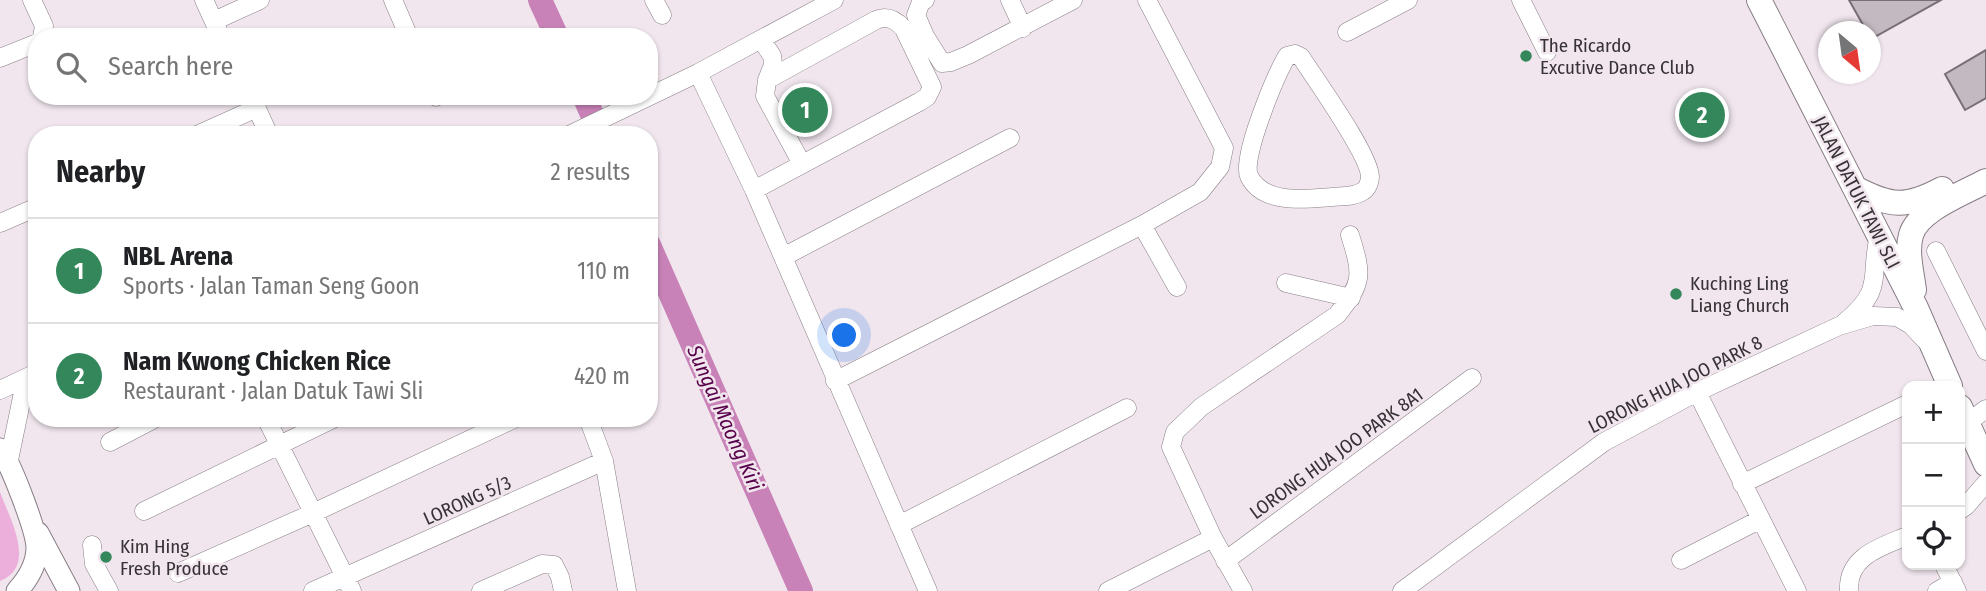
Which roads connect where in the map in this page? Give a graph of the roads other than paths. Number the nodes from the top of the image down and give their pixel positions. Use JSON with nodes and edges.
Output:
{"nodes":[{"id":1,"x":32,"y":0,"type":"edge"},
{"id":2,"x":204,"y":0,"type":"edge"},
{"id":3,"x":260,"y":0,"type":"edge"},
{"id":4,"x":393,"y":0,"type":"edge"},
{"id":5,"x":834,"y":0,"type":"edge"},
{"id":6,"x":925,"y":0,"type":"edge"},
{"id":7,"x":1010,"y":0,"type":"edge"},
{"id":8,"x":1073,"y":0,"type":"edge"},
{"id":9,"x":1147,"y":0,"type":"edge"},
{"id":10,"x":1408,"y":0,"type":"edge"},
{"id":11,"x":1521,"y":0,"type":"edge"},
{"id":12,"x":1759,"y":0,"type":"edge"},
{"id":13,"x":44,"y":28,"type":"edge"},
{"id":14,"x":217,"y":28,"type":"edge"},
{"id":15,"x":218,"y":28,"type":"edge"},
{"id":16,"x":405,"y":28,"type":"edge"},
{"id":17,"x":1023,"y":28,"type":"junction"},
{"id":18,"x":1347,"y":32,"type":"dead end"},
{"id":19,"x":761,"y":39,"type":"junction"},
{"id":20,"x":28,"y":47,"type":"edge"},
{"id":21,"x":1547,"y":52,"type":"dead end"},
{"id":22,"x":0,"y":58,"type":"edge"},
{"id":23,"x":698,"y":73,"type":"junction"},
{"id":24,"x":767,"y":79,"type":"junction"},
{"id":25,"x":658,"y":93,"type":"edge"},
{"id":26,"x":249,"y":105,"type":"edge"},
{"id":27,"x":255,"y":105,"type":"edge"},
{"id":28,"x":633,"y":105,"type":"edge"},
{"id":29,"x":213,"y":126,"type":"edge"},
{"id":30,"x":265,"y":126,"type":"edge"},
{"id":31,"x":588,"y":126,"type":"edge"},
{"id":32,"x":1010,"y":138,"type":"dead end"},
{"id":33,"x":1246,"y":163,"type":"junction"},
{"id":34,"x":802,"y":164,"type":"junction"},
{"id":35,"x":1986,"y":165,"type":"edge"},
{"id":36,"x":1220,"y":167,"type":"junction"},
{"id":37,"x":1986,"y":181,"type":"edge"},
{"id":38,"x":1855,"y":188,"type":"junction"},
{"id":39,"x":754,"y":190,"type":"junction"},
{"id":40,"x":28,"y":211,"type":"edge"},
{"id":41,"x":0,"y":223,"type":"edge"},
{"id":42,"x":1142,"y":225,"type":"junction"},
{"id":43,"x":1349,"y":235,"type":"dead end"},
{"id":44,"x":1879,"y":235,"type":"junction"},
{"id":45,"x":1936,"y":251,"type":"dead end"},
{"id":46,"x":783,"y":257,"type":"junction"},
{"id":47,"x":1286,"y":283,"type":"dead end"},
{"id":48,"x":1177,"y":287,"type":"dead end"},
{"id":49,"x":1351,"y":298,"type":"junction"},
{"id":50,"x":1916,"y":308,"type":"junction"},
{"id":51,"x":1839,"y":326,"type":"junction"},
{"id":52,"x":1986,"y":351,"type":"edge"},
{"id":53,"x":28,"y":376,"type":"edge"},
{"id":54,"x":1472,"y":378,"type":"dead end"},
{"id":55,"x":1946,"y":380,"type":"edge"},
{"id":56,"x":835,"y":381,"type":"junction"},
{"id":57,"x":28,"y":384,"type":"edge"},
{"id":58,"x":0,"y":390,"type":"edge"},
{"id":59,"x":1697,"y":392,"type":"junction"},
{"id":60,"x":1902,"y":406,"type":"edge"},
{"id":61,"x":1126,"y":408,"type":"dead end"},
{"id":62,"x":1971,"y":413,"type":"edge"},
{"id":63,"x":139,"y":427,"type":"edge"},
{"id":64,"x":270,"y":427,"type":"edge"},
{"id":65,"x":316,"y":427,"type":"edge"},
{"id":66,"x":497,"y":427,"type":"edge"},
{"id":67,"x":591,"y":427,"type":"edge"},
{"id":68,"x":110,"y":442,"type":"dead end"},
{"id":69,"x":279,"y":445,"type":"junction"},
{"id":70,"x":4,"y":457,"type":"edge"},
{"id":71,"x":604,"y":461,"type":"junction"},
{"id":72,"x":1986,"y":464,"type":"edge"},
{"id":73,"x":1986,"y":483,"type":"edge"},
{"id":74,"x":1742,"y":484,"type":"junction"},
{"id":75,"x":22,"y":499,"type":"junction"},
{"id":76,"x":1964,"y":507,"type":"edge"},
{"id":77,"x":144,"y":511,"type":"dead end"},
{"id":78,"x":313,"y":513,"type":"junction"},
{"id":79,"x":1761,"y":519,"type":"junction"},
{"id":80,"x":899,"y":525,"type":"junction"},
{"id":81,"x":1213,"y":537,"type":"junction"},
{"id":82,"x":1902,"y":538,"type":"edge"},
{"id":83,"x":92,"y":545,"type":"dead end"},
{"id":84,"x":1681,"y":560,"type":"dead end"},
{"id":85,"x":1225,"y":561,"type":"junction"},
{"id":86,"x":1945,"y":570,"type":"edge"},
{"id":87,"x":178,"y":573,"type":"dead end"},
{"id":88,"x":349,"y":584,"type":"edge"},
{"id":89,"x":1949,"y":588,"type":"edge"},
{"id":90,"x":17,"y":591,"type":"edge"},
{"id":91,"x":69,"y":591,"type":"edge"},
{"id":92,"x":109,"y":591,"type":"edge"},
{"id":93,"x":313,"y":591,"type":"edge"},
{"id":94,"x":481,"y":591,"type":"edge"},
{"id":95,"x":564,"y":591,"type":"edge"},
{"id":96,"x":627,"y":591,"type":"edge"},
{"id":97,"x":928,"y":591,"type":"edge"},
{"id":98,"x":1108,"y":591,"type":"edge"},
{"id":99,"x":1243,"y":591,"type":"edge"},
{"id":100,"x":1402,"y":591,"type":"edge"},
{"id":101,"x":1797,"y":591,"type":"edge"},
{"id":102,"x":1849,"y":591,"type":"edge"}],
"edges":[{"from":1,"to":13,"type":"street"},
{"from":2,"to":14,"type":"street"},
{"from":3,"to":15,"type":"street"},
{"from":4,"to":16,"type":"street"},
{"from":5,"to":19,"type":"street"},
{"from":6,"to":17,"type":"street"},
{"from":7,"to":17,"type":"street"},
{"from":8,"to":17,"type":"street"},
{"from":9,"to":36,"type":"street"},
{"from":10,"to":18,"type":"street"},
{"from":11,"to":21,"type":"street"},
{"from":12,"to":38,"type":"highway","name":"JALAN DATUK TAWI SLI"},
{"from":19,"to":23,"type":"street"},
{"from":19,"to":24,"type":"street"},
{"from":20,"to":22,"type":"street"},
{"from":23,"to":25,"type":"street"},
{"from":23,"to":39,"type":"street"},
{"from":24,"to":34,"type":"street"},
{"from":24,"to":34,"type":"street"},
{"from":26,"to":29,"type":"street"},
{"from":27,"to":30,"type":"street"},
{"from":28,"to":31,"type":"street"},
{"from":32,"to":46,"type":"street"},
{"from":33,"to":33,"type":"street"},
{"from":33,"to":36,"type":"street"},
{"from":34,"to":39,"type":"street"},
{"from":35,"to":38,"type":"highway"},
{"from":36,"to":42,"type":"street"},
{"from":37,"to":50,"type":"highway"},
{"from":38,"to":44,"type":"highway","name":"JALAN DATUK TAWI SLI"},
{"from":39,"to":46,"type":"street"},
{"from":40,"to":41,"type":"street"},
{"from":42,"to":48,"type":"street"},
{"from":42,"to":56,"type":"street"},
{"from":43,"to":49,"type":"street"},
{"from":44,"to":50,"type":"highway","name":"JALAN DATUK TAWI SLI"},
{"from":44,"to":51,"type":"street","name":"LORONG HUA JOO PARK 8"},
{"from":45,"to":52,"type":"street"},
{"from":46,"to":56,"type":"street"},
{"from":47,"to":49,"type":"street"},
{"from":49,"to":81,"type":"street"},
{"from":50,"to":55,"type":"highway","name":"JALAN DATUK TAWI SLI"},
{"from":51,"to":55,"type":"street","name":"LORONG HUA JOO PARK 8"},
{"from":51,"to":59,"type":"street","name":"LORONG HUA JOO PARK 8"},
{"from":53,"to":58,"type":"street"},
{"from":54,"to":85,"type":"street","name":"LORONG HUA JOO PARK 8A1"},
{"from":56,"to":80,"type":"street"},
{"from":57,"to":70,"type":"street"},
{"from":59,"to":74,"type":"street"},
{"from":59,"to":100,"type":"street","name":"LORONG HUA JOO PARK 8"},
{"from":60,"to":74,"type":"street"},
{"from":61,"to":80,"type":"street"},
{"from":62,"to":72,"type":"highway"},
{"from":63,"to":68,"type":"street"},
{"from":64,"to":69,"type":"street"},
{"from":65,"to":69,"type":"street"},
{"from":66,"to":78,"type":"street"},
{"from":67,"to":71,"type":"street"},
{"from":69,"to":77,"type":"street"},
{"from":69,"to":78,"type":"street"},
{"from":70,"to":75,"type":"main road"},
{"from":71,"to":88,"type":"street","name":"LORONG 5/3"},
{"from":71,"to":96,"type":"street"},
{"from":73,"to":76,"type":"street"},
{"from":74,"to":79,"type":"street"},
{"from":75,"to":90,"type":"main road"},
{"from":75,"to":91,"type":"main road"},
{"from":78,"to":87,"type":"street"},
{"from":78,"to":88,"type":"street"},
{"from":79,"to":84,"type":"street"},
{"from":79,"to":101,"type":"street"},
{"from":80,"to":97,"type":"street"},
{"from":81,"to":85,"type":"street"},
{"from":81,"to":98,"type":"street"},
{"from":82,"to":102,"type":"street"},
{"from":83,"to":92,"type":"street"},
{"from":85,"to":99,"type":"street"},
{"from":86,"to":89,"type":"street"},
{"from":88,"to":93,"type":"street","name":"LORONG 5/3"},
{"from":94,"to":95,"type":"street"}]}
